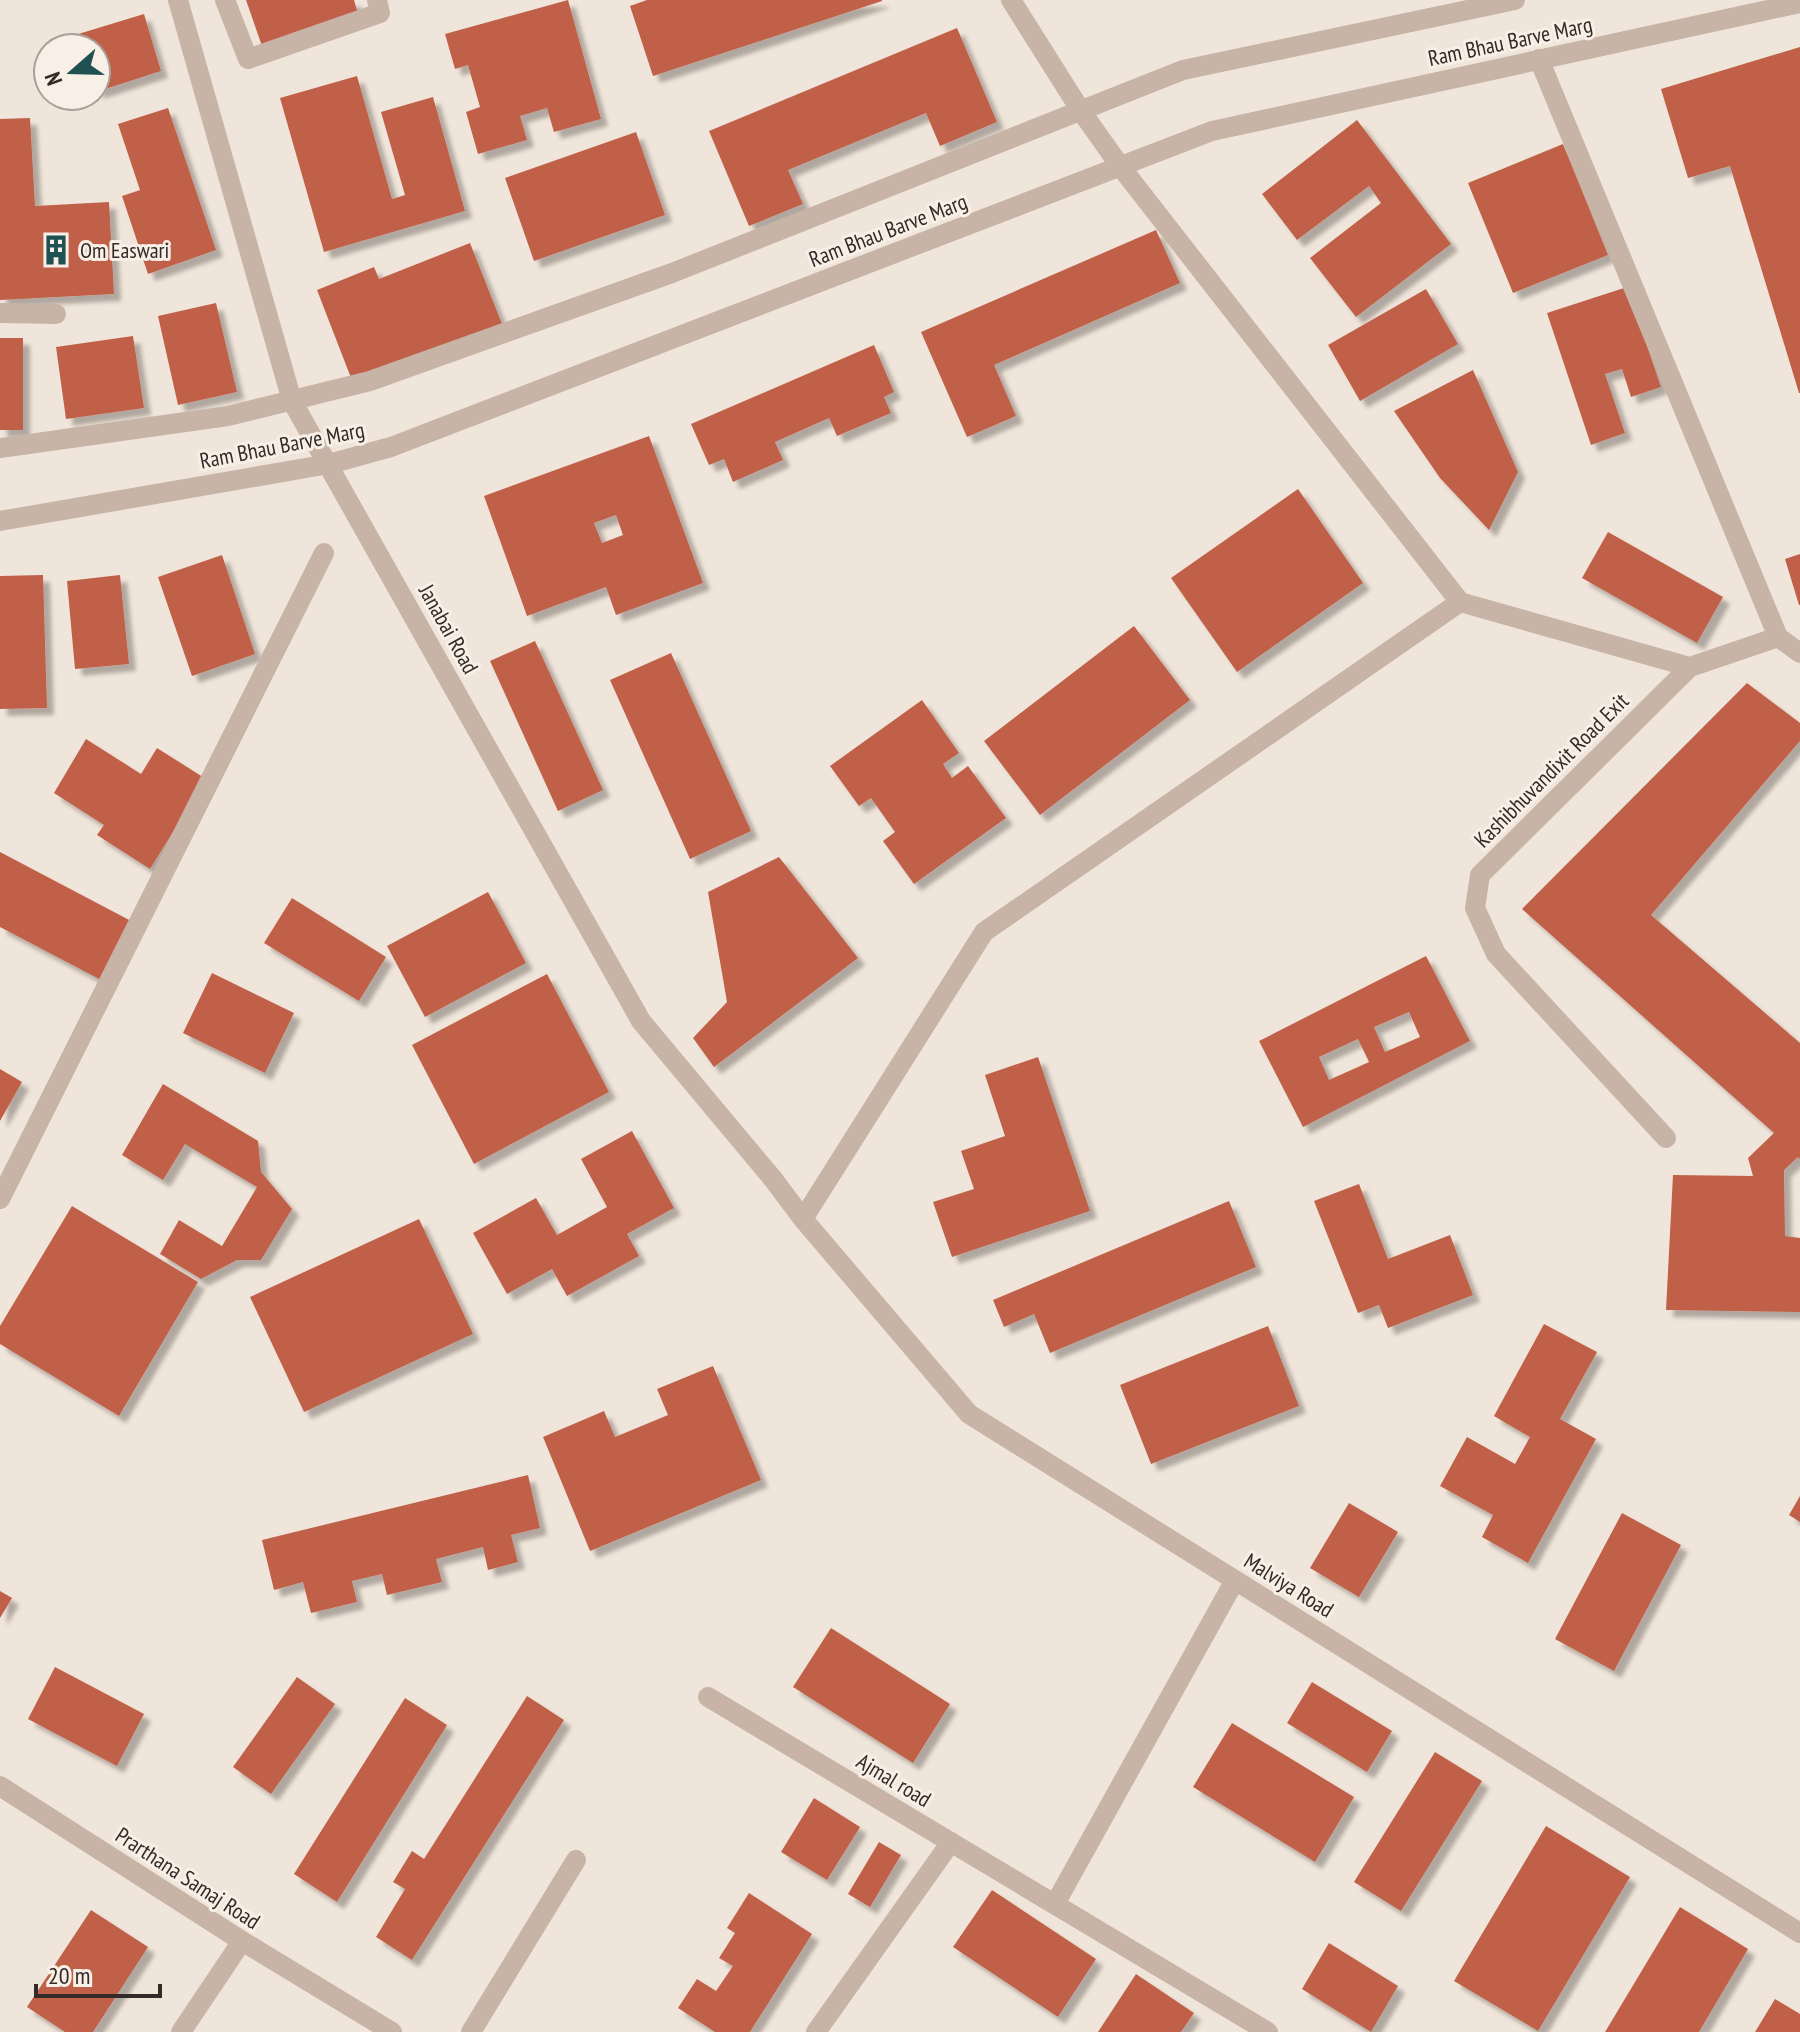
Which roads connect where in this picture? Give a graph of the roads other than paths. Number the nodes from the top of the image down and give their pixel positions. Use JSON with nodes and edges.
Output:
{"nodes":[{"id":1,"x":178,"y":0,"type":"edge"},
{"id":2,"x":225,"y":0,"type":"edge"},
{"id":3,"x":377,"y":0,"type":"edge"},
{"id":4,"x":1011,"y":0,"type":"edge"},
{"id":5,"x":1515,"y":0,"type":"edge"},
{"id":6,"x":1800,"y":3,"type":"edge"},
{"id":7,"x":1539,"y":59,"type":"junction"},
{"id":8,"x":1081,"y":111,"type":"junction"},
{"id":9,"x":1120,"y":166,"type":"junction"},
{"id":10,"x":0,"y":313,"type":"edge"},
{"id":11,"x":56,"y":314,"type":"dead end"},
{"id":12,"x":292,"y":401,"type":"junction"},
{"id":13,"x":0,"y":448,"type":"edge"},
{"id":14,"x":329,"y":464,"type":"junction"},
{"id":15,"x":0,"y":521,"type":"edge"},
{"id":16,"x":324,"y":553,"type":"dead end"},
{"id":17,"x":1460,"y":602,"type":"junction"},
{"id":18,"x":1778,"y":637,"type":"junction"},
{"id":19,"x":1800,"y":653,"type":"edge"},
{"id":20,"x":1690,"y":667,"type":"junction"},
{"id":21,"x":1666,"y":1138,"type":"dead end"},
{"id":22,"x":0,"y":1199,"type":"edge"},
{"id":23,"x":803,"y":1219,"type":"junction"},
{"id":24,"x":1235,"y":1580,"type":"junction"},
{"id":25,"x":708,"y":1697,"type":"dead end"},
{"id":26,"x":0,"y":1786,"type":"edge"},
{"id":27,"x":951,"y":1842,"type":"junction"},
{"id":28,"x":576,"y":1860,"type":"dead end"},
{"id":29,"x":1055,"y":1904,"type":"junction"},
{"id":30,"x":1800,"y":1933,"type":"edge"},
{"id":31,"x":242,"y":1941,"type":"junction"},
{"id":32,"x":181,"y":2032,"type":"edge"},
{"id":33,"x":392,"y":2032,"type":"edge"},
{"id":34,"x":471,"y":2032,"type":"edge"},
{"id":35,"x":816,"y":2032,"type":"edge"},
{"id":36,"x":1268,"y":2032,"type":"edge"}],
"edges":[{"from":1,"to":12,"type":"street","name":"Janabai Road"},
{"from":2,"to":3,"type":"street"},
{"from":4,"to":8,"type":"street"},
{"from":5,"to":8,"type":"street","name":"Ram Bhau Barve Marg"},
{"from":6,"to":7,"type":"street","name":"Ram Bhau Barve Marg"},
{"from":7,"to":9,"type":"street","name":"Ram Bhau Barve Marg"},
{"from":7,"to":18,"type":"street"},
{"from":8,"to":9,"type":"street"},
{"from":8,"to":12,"type":"street","name":"Ram Bhau Barve Marg"},
{"from":9,"to":14,"type":"street","name":"Ram Bhau Barve Marg"},
{"from":9,"to":17,"type":"street"},
{"from":10,"to":11,"type":"street"},
{"from":12,"to":13,"type":"street","name":"Ram Bhau Barve Marg"},
{"from":12,"to":14,"type":"street","name":"Janabai Road"},
{"from":14,"to":15,"type":"street","name":"Ram Bhau Barve Marg"},
{"from":14,"to":23,"type":"street","name":"Janabai Road"},
{"from":16,"to":22,"type":"street"},
{"from":17,"to":20,"type":"street"},
{"from":17,"to":23,"type":"street"},
{"from":18,"to":19,"type":"street"},
{"from":18,"to":20,"type":"street"},
{"from":20,"to":21,"type":"street","name":"Kashibhuvandixit Road Exit"},
{"from":23,"to":24,"type":"street","name":"Malviya Road"},
{"from":24,"to":29,"type":"street"},
{"from":24,"to":30,"type":"street","name":"Malviya Road"},
{"from":25,"to":27,"type":"street","name":"Ajmal road"},
{"from":26,"to":31,"type":"street","name":"Prarthana Samaj Road"},
{"from":27,"to":29,"type":"street","name":"Ajmal road"},
{"from":27,"to":35,"type":"street"},
{"from":28,"to":34,"type":"street"},
{"from":29,"to":36,"type":"street","name":"Ajmal road"},
{"from":31,"to":32,"type":"street"},
{"from":31,"to":33,"type":"street","name":"Prarthana Samaj Road"}]}
